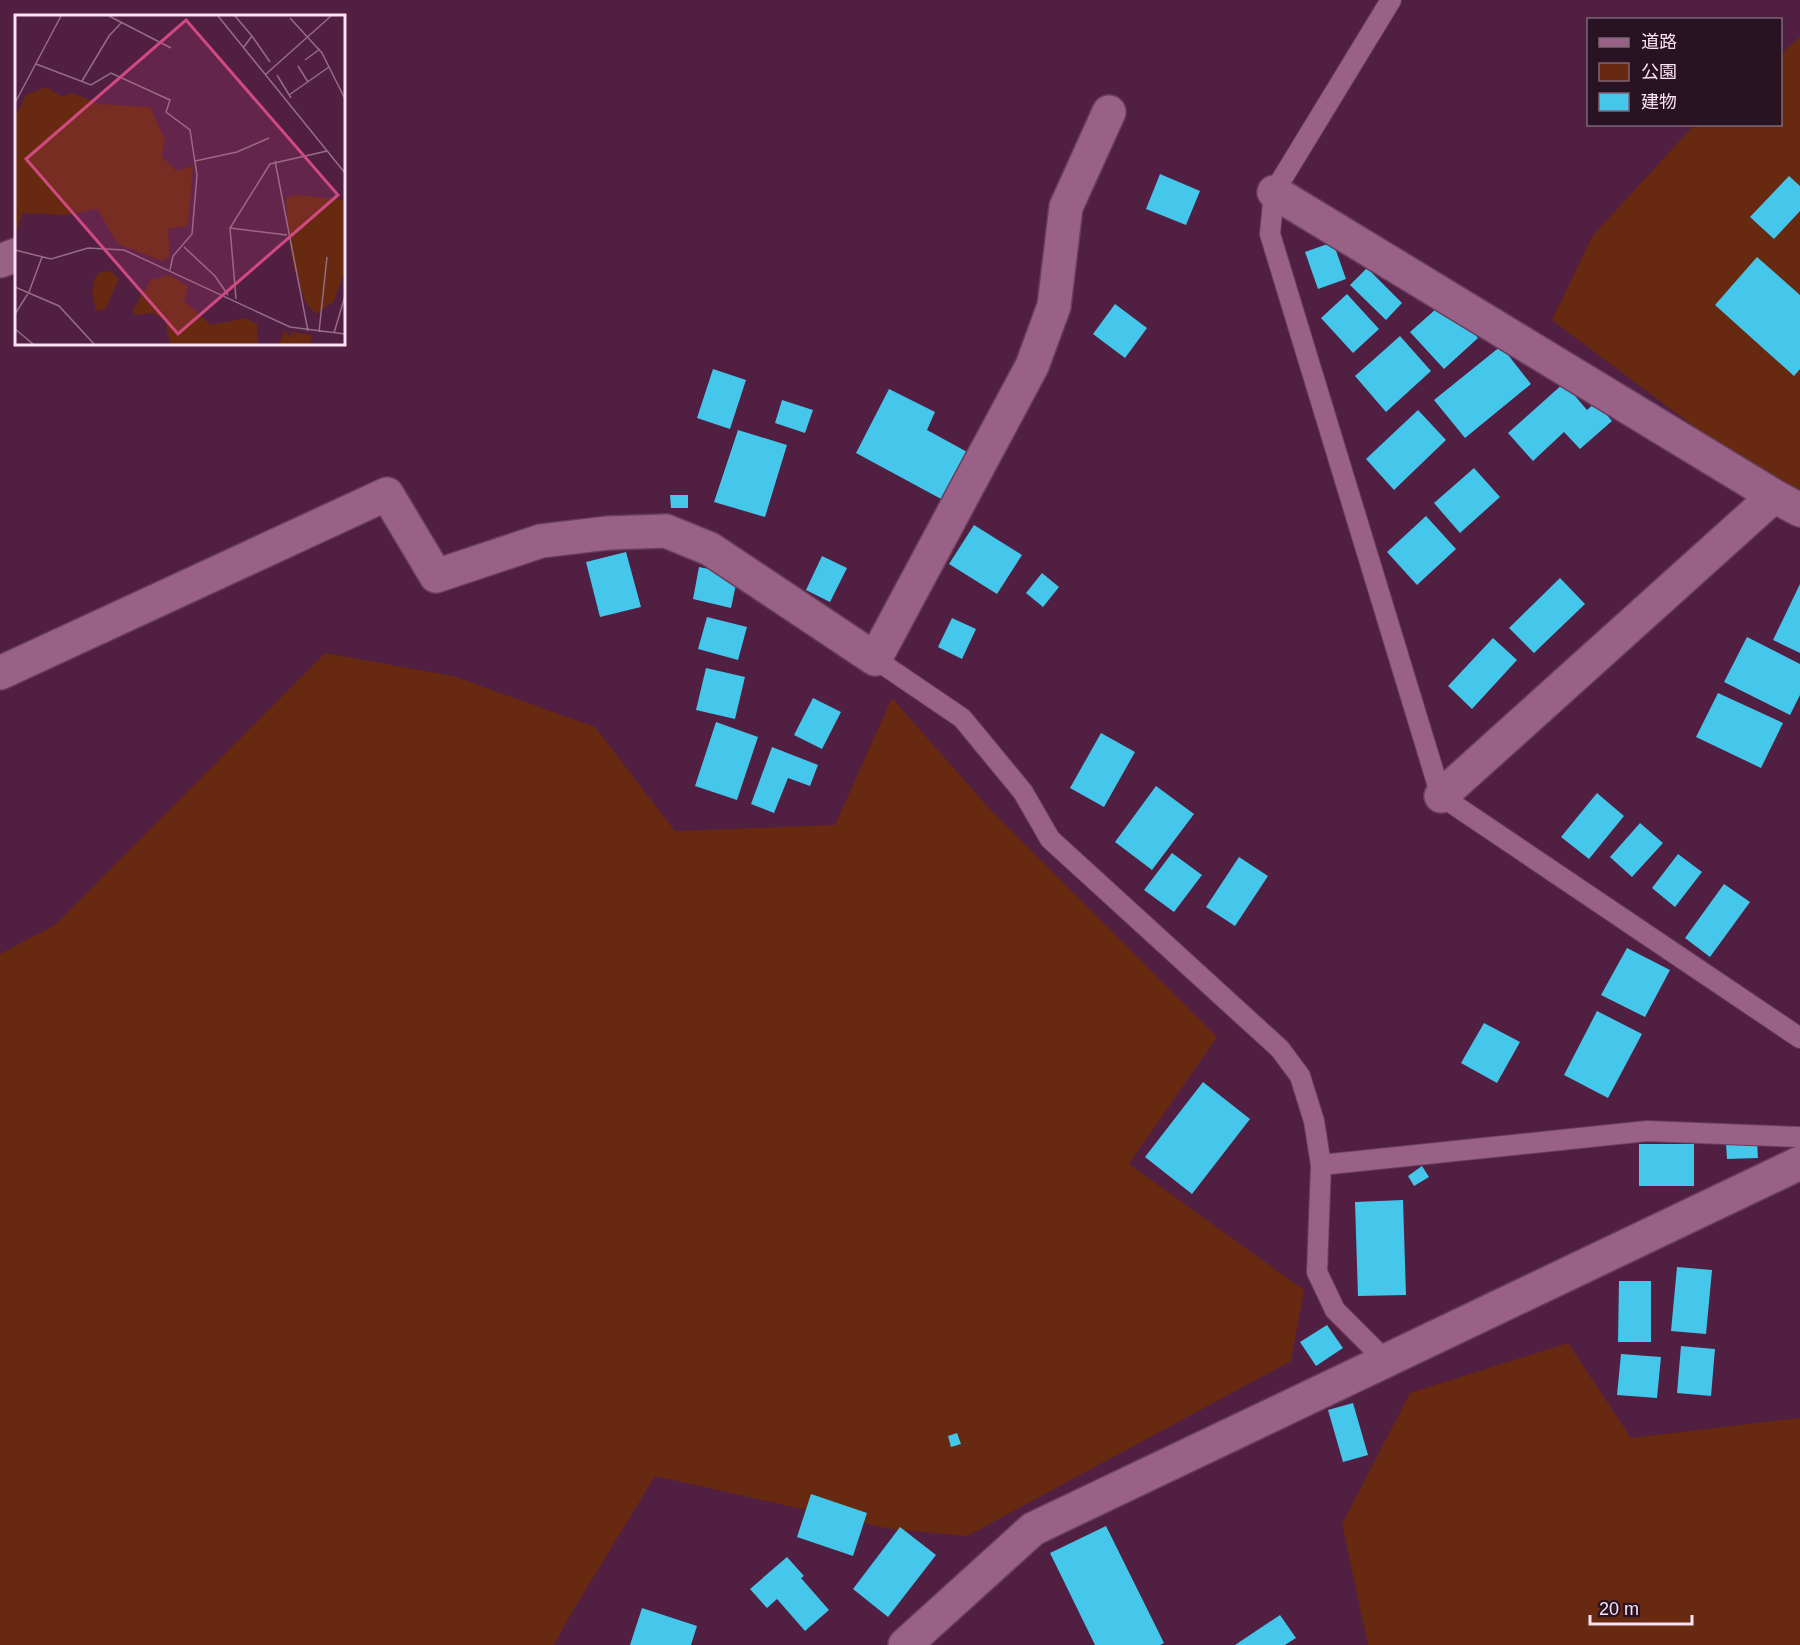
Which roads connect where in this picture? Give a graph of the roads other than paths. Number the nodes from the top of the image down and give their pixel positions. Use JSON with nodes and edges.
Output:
{"nodes":[{"id":1,"x":1391,"y":0,"type":"edge"},
{"id":2,"x":1109,"y":112,"type":"dead end"},
{"id":3,"x":1274,"y":192,"type":"junction"},
{"id":4,"x":15,"y":255,"type":"edge"},
{"id":5,"x":0,"y":261,"type":"edge"},
{"id":6,"x":1787,"y":503,"type":"edge"},
{"id":7,"x":875,"y":659,"type":"junction"},
{"id":8,"x":0,"y":673,"type":"edge"},
{"id":9,"x":1441,"y":796,"type":"junction"},
{"id":10,"x":1800,"y":1038,"type":"edge"},
{"id":11,"x":1800,"y":1137,"type":"edge"},
{"id":12,"x":1800,"y":1163,"type":"edge"},
{"id":13,"x":1321,"y":1165,"type":"junction"},
{"id":14,"x":1386,"y":1361,"type":"junction"},
{"id":15,"x":906,"y":1645,"type":"edge"}],
"edges":[{"from":1,"to":3,"type":"lane"},
{"from":2,"to":7,"type":"street"},
{"from":3,"to":6,"type":"street"},
{"from":3,"to":9,"type":"lane"},
{"from":4,"to":5,"type":"street"},
{"from":6,"to":9,"type":"street"},
{"from":7,"to":8,"type":"street"},
{"from":7,"to":13,"type":"lane"},
{"from":9,"to":10,"type":"lane"},
{"from":11,"to":13,"type":"lane"},
{"from":12,"to":14,"type":"street"},
{"from":13,"to":14,"type":"lane"},
{"from":14,"to":15,"type":"street"}]}
